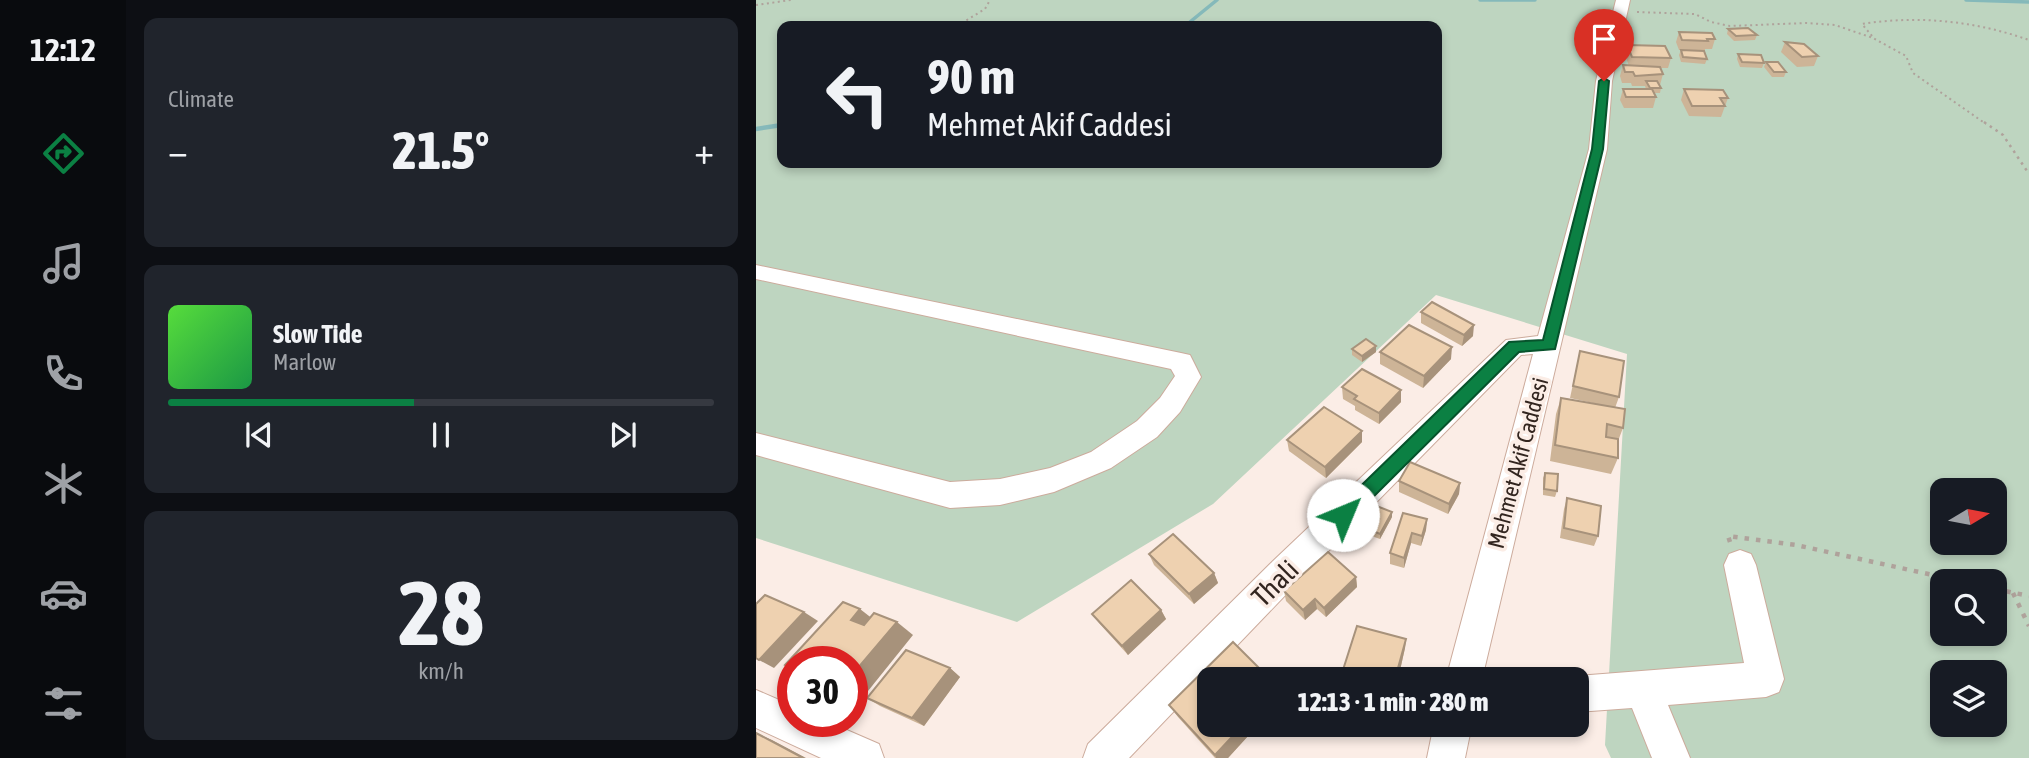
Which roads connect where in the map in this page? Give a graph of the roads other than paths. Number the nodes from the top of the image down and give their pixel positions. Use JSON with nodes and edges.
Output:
{"nodes":[{"id":1,"x":1621,"y":5,"type":"edge"},
{"id":2,"x":756,"y":272,"type":"edge"},
{"id":3,"x":1549,"y":345,"type":"junction"},
{"id":4,"x":756,"y":444,"type":"edge"},
{"id":5,"x":1740,"y":565,"type":"road end"},
{"id":6,"x":1474,"y":667,"type":"edge"},
{"id":7,"x":1643,"y":689,"type":"junction"},
{"id":8,"x":1589,"y":693,"type":"edge"},
{"id":9,"x":756,"y":709,"type":"edge"},
{"id":10,"x":1450,"y":737,"type":"edge"},
{"id":11,"x":865,"y":758,"type":"edge"},
{"id":12,"x":1102,"y":758,"type":"edge"},
{"id":13,"x":1446,"y":758,"type":"edge"},
{"id":14,"x":1671,"y":758,"type":"edge"}],
"edges":[{"from":1,"to":3,"type":"street","name":"Mehmet Akif Caddesi"},
{"from":2,"to":4,"type":"street"},
{"from":3,"to":6,"type":"street","name":"Mehmet Akif Caddesi"},
{"from":3,"to":12,"type":"street","name":"Thali"},
{"from":5,"to":7,"type":"street"},
{"from":7,"to":8,"type":"street"},
{"from":7,"to":14,"type":"lane"},
{"from":9,"to":11,"type":"street"},
{"from":10,"to":13,"type":"street"}]}
